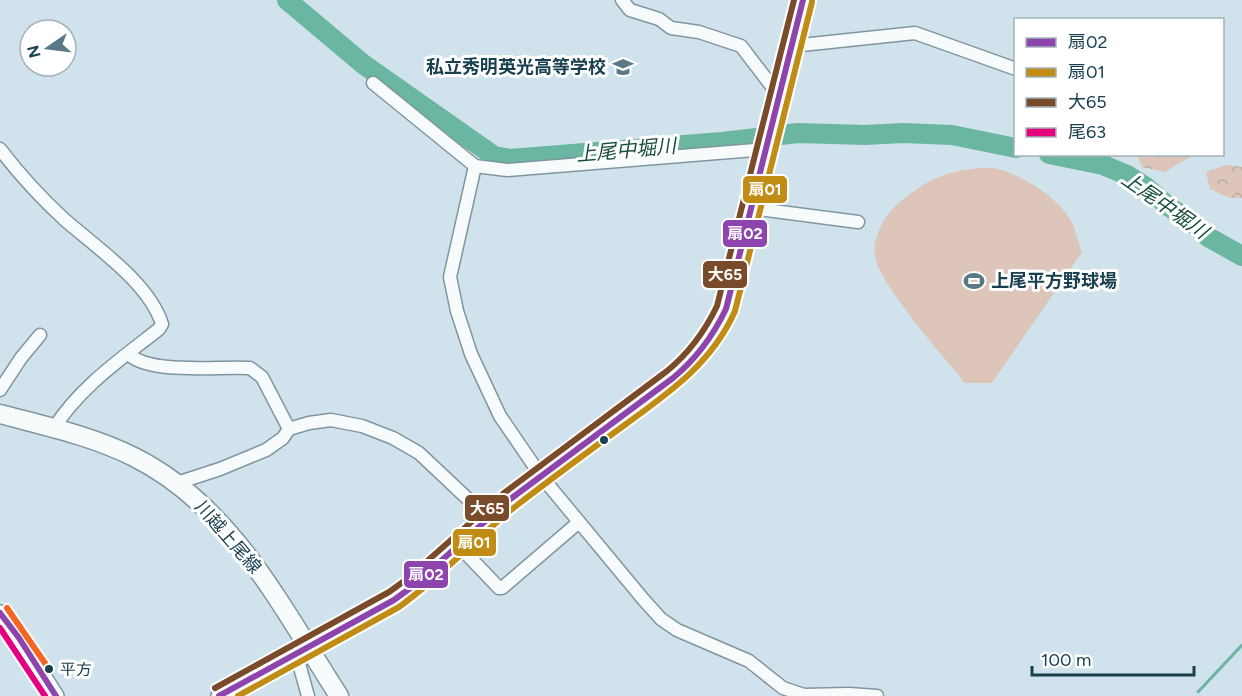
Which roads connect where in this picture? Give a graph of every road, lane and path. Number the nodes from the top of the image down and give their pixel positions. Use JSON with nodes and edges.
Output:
{"nodes":[{"id":1,"x":622,"y":0,"type":"edge"},
{"id":2,"x":803,"y":0,"type":"edge"},
{"id":3,"x":792,"y":46,"type":"junction"},
{"id":4,"x":1014,"y":68,"type":"edge"},
{"id":5,"x":373,"y":83,"type":"dead end"},
{"id":6,"x":780,"y":97,"type":"junction"},
{"id":7,"x":769,"y":140,"type":"junction"},
{"id":8,"x":0,"y":149,"type":"edge"},
{"id":9,"x":475,"y":166,"type":"junction"},
{"id":10,"x":751,"y":208,"type":"junction"},
{"id":11,"x":858,"y":222,"type":"dead end"},
{"id":12,"x":40,"y":335,"type":"dead end"},
{"id":13,"x":128,"y":354,"type":"junction"},
{"id":14,"x":0,"y":390,"type":"edge"},
{"id":15,"x":0,"y":414,"type":"edge"},
{"id":16,"x":54,"y":428,"type":"junction"},
{"id":17,"x":289,"y":429,"type":"junction"},
{"id":18,"x":542,"y":476,"type":"junction"},
{"id":19,"x":177,"y":483,"type":"junction"},
{"id":20,"x":488,"y":518,"type":"junction"},
{"id":21,"x":579,"y":522,"type":"junction"},
{"id":22,"x":458,"y":544,"type":"junction"},
{"id":23,"x":0,"y":613,"type":"edge"},
{"id":24,"x":302,"y":650,"type":"junction"},
{"id":25,"x":56,"y":696,"type":"edge"},
{"id":26,"x":219,"y":696,"type":"edge"},
{"id":27,"x":308,"y":696,"type":"edge"},
{"id":28,"x":339,"y":696,"type":"edge"},
{"id":29,"x":877,"y":696,"type":"edge"}],
"edges":[{"from":1,"to":6,"type":"street"},
{"from":2,"to":3,"type":"main road"},
{"from":3,"to":4,"type":"street"},
{"from":3,"to":6,"type":"main road"},
{"from":5,"to":9,"type":"street"},
{"from":6,"to":7,"type":"main road"},
{"from":7,"to":9,"type":"street"},
{"from":7,"to":10,"type":"main road"},
{"from":8,"to":13,"type":"street"},
{"from":9,"to":18,"type":"street"},
{"from":10,"to":11,"type":"street"},
{"from":10,"to":18,"type":"main road"},
{"from":12,"to":14,"type":"street"},
{"from":13,"to":16,"type":"street"},
{"from":13,"to":17,"type":"street"},
{"from":15,"to":16,"type":"main road","name":"川越上尾線"},
{"from":16,"to":19,"type":"main road","name":"川越上尾線"},
{"from":17,"to":19,"type":"street"},
{"from":17,"to":20,"type":"street"},
{"from":18,"to":20,"type":"main road"},
{"from":18,"to":21,"type":"street"},
{"from":19,"to":24,"type":"main road","name":"川越上尾線"},
{"from":20,"to":22,"type":"main road"},
{"from":21,"to":22,"type":"street"},
{"from":21,"to":29,"type":"street"},
{"from":22,"to":24,"type":"main road"},
{"from":23,"to":25,"type":"street"},
{"from":24,"to":26,"type":"street"},
{"from":24,"to":27,"type":"street"},
{"from":24,"to":28,"type":"main road","name":"川越上尾線"}]}
